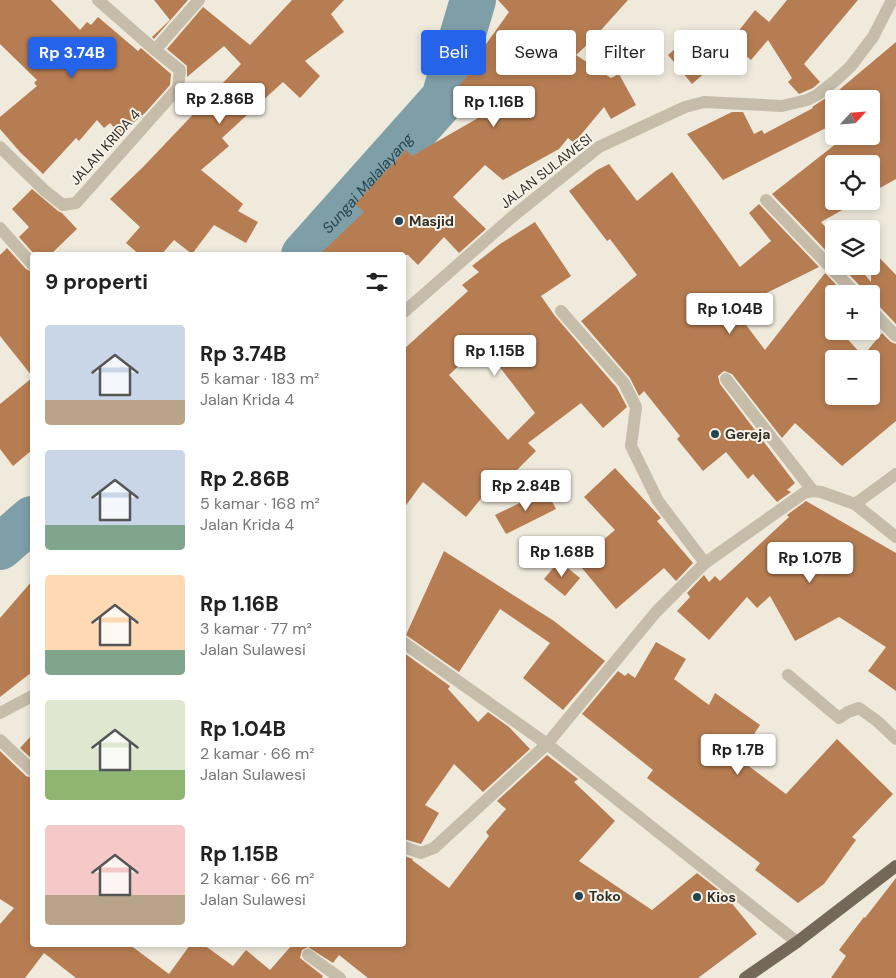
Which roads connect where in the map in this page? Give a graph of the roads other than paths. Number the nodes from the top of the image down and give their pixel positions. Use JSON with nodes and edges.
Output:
{"nodes":[{"id":1,"x":98,"y":0,"type":"edge"},
{"id":2,"x":199,"y":0,"type":"edge"},
{"id":3,"x":892,"y":0,"type":"edge"},
{"id":4,"x":155,"y":50,"type":"junction"},
{"id":5,"x":0,"y":147,"type":"edge"},
{"id":6,"x":766,"y":200,"type":"dead end"},
{"id":7,"x":0,"y":228,"type":"edge"},
{"id":8,"x":30,"y":262,"type":"edge"},
{"id":9,"x":847,"y":285,"type":"edge"},
{"id":10,"x":406,"y":310,"type":"edge"},
{"id":11,"x":561,"y":311,"type":"dead end"},
{"id":12,"x":880,"y":319,"type":"edge"},
{"id":13,"x":896,"y":336,"type":"edge"},
{"id":14,"x":726,"y":379,"type":"dead end"},
{"id":15,"x":896,"y":474,"type":"edge"},
{"id":16,"x":813,"y":491,"type":"junction"},
{"id":17,"x":855,"y":504,"type":"junction"},
{"id":18,"x":896,"y":537,"type":"edge"},
{"id":19,"x":705,"y":563,"type":"junction"},
{"id":20,"x":406,"y":644,"type":"edge"},
{"id":21,"x":788,"y":675,"type":"dead end"},
{"id":22,"x":30,"y":697,"type":"edge"},
{"id":23,"x":0,"y":713,"type":"edge"},
{"id":24,"x":896,"y":739,"type":"edge"},
{"id":25,"x":0,"y":740,"type":"edge"},
{"id":26,"x":547,"y":744,"type":"junction"},
{"id":27,"x":30,"y":768,"type":"edge"},
{"id":28,"x":406,"y":848,"type":"edge"},
{"id":29,"x":896,"y":866,"type":"edge"},
{"id":30,"x":797,"y":942,"type":"junction"},
{"id":31,"x":308,"y":954,"type":"dead end"},
{"id":32,"x":340,"y":978,"type":"edge"},
{"id":33,"x":745,"y":978,"type":"edge"}],
"edges":[{"from":1,"to":4,"type":"street","name":"JALAN KRIDA 4"},
{"from":2,"to":4,"type":"street"},
{"from":3,"to":10,"type":"street","name":"JALAN SULAWESI"},
{"from":4,"to":5,"type":"street","name":"JALAN KRIDA 4"},
{"from":6,"to":9,"type":"street"},
{"from":7,"to":8,"type":"street"},
{"from":11,"to":19,"type":"street"},
{"from":12,"to":13,"type":"street"},
{"from":14,"to":16,"type":"street"},
{"from":15,"to":17,"type":"street"},
{"from":16,"to":17,"type":"street"},
{"from":16,"to":19,"type":"street"},
{"from":17,"to":18,"type":"street"},
{"from":19,"to":26,"type":"street"},
{"from":20,"to":26,"type":"street"},
{"from":21,"to":24,"type":"street"},
{"from":22,"to":23,"type":"street"},
{"from":25,"to":27,"type":"street"},
{"from":26,"to":28,"type":"street"},
{"from":26,"to":30,"type":"street"},
{"from":29,"to":30,"type":"main road"},
{"from":30,"to":33,"type":"main road"},
{"from":31,"to":32,"type":"street"}]}
